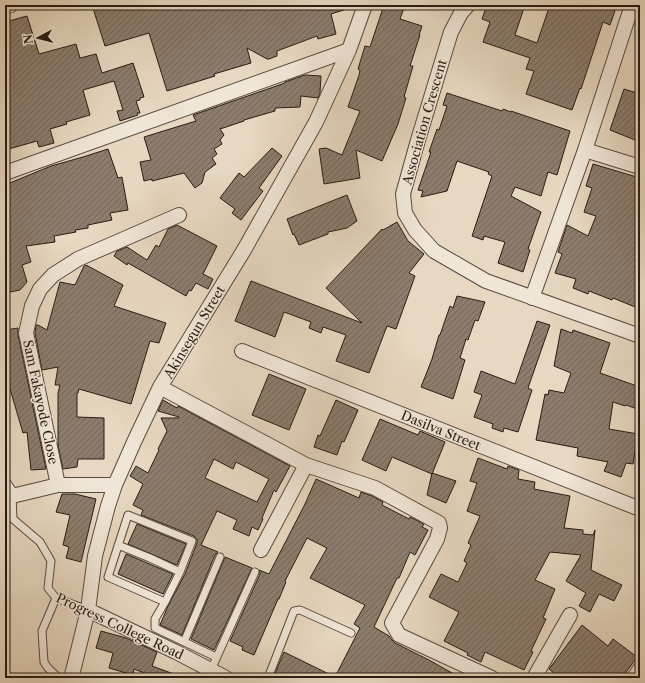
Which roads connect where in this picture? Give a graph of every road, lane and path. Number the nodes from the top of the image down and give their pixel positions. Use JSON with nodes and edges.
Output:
{"nodes":[{"id":1,"x":11,"y":5,"type":"edge"},
{"id":2,"x":365,"y":5,"type":"edge"},
{"id":3,"x":468,"y":5,"type":"edge"},
{"id":4,"x":632,"y":5,"type":"edge"},
{"id":5,"x":5,"y":7,"type":"edge"},
{"id":6,"x":349,"y":50,"type":"junction"},
{"id":7,"x":585,"y":150,"type":"junction"},
{"id":8,"x":640,"y":167,"type":"edge"},
{"id":9,"x":5,"y":173,"type":"edge"},
{"id":10,"x":179,"y":215,"type":"dead end"},
{"id":11,"x":532,"y":298,"type":"junction"},
{"id":12,"x":640,"y":336,"type":"edge"},
{"id":13,"x":242,"y":351,"type":"dead end"},
{"id":14,"x":160,"y":387,"type":"junction"},
{"id":15,"x":306,"y":465,"type":"junction"},
{"id":16,"x":58,"y":484,"type":"junction"},
{"id":17,"x":115,"y":485,"type":"junction"},
{"id":18,"x":7,"y":494,"type":"edge"},
{"id":19,"x":640,"y":509,"type":"edge"},
{"id":20,"x":118,"y":545,"type":"junction"},
{"id":21,"x":261,"y":550,"type":"dead end"},
{"id":22,"x":220,"y":558,"type":"dead end"},
{"id":23,"x":180,"y":572,"type":"junction"},
{"id":24,"x":255,"y":572,"type":"dead end"},
{"id":25,"x":56,"y":598,"type":"junction"},
{"id":26,"x":165,"y":602,"type":"junction"},
{"id":27,"x":88,"y":610,"type":"junction"},
{"id":28,"x":570,"y":615,"type":"dead end"},
{"id":29,"x":351,"y":634,"type":"dead end"},
{"id":30,"x":184,"y":642,"type":"junction"},
{"id":31,"x":213,"y":664,"type":"junction"},
{"id":32,"x":640,"y":669,"type":"edge"},
{"id":33,"x":59,"y":678,"type":"edge"},
{"id":34,"x":71,"y":678,"type":"edge"},
{"id":35,"x":226,"y":678,"type":"edge"},
{"id":36,"x":268,"y":678,"type":"edge"},
{"id":37,"x":492,"y":678,"type":"edge"},
{"id":38,"x":534,"y":678,"type":"edge"},
{"id":39,"x":634,"y":678,"type":"edge"}],
"edges":[{"from":1,"to":5,"type":"street"},
{"from":2,"to":6,"type":"street","name":"Akinsegun Street"},
{"from":3,"to":11,"type":"street","name":"Association Crescent"},
{"from":4,"to":7,"type":"street"},
{"from":6,"to":9,"type":"street"},
{"from":6,"to":14,"type":"street","name":"Akinsegun Street"},
{"from":7,"to":8,"type":"street"},
{"from":7,"to":11,"type":"street"},
{"from":10,"to":16,"type":"street","name":"Sam Fakayode Close"},
{"from":11,"to":12,"type":"street","name":"Association Crescent"},
{"from":13,"to":19,"type":"street","name":"Dasilva Street"},
{"from":14,"to":15,"type":"street"},
{"from":14,"to":17,"type":"street","name":"Akinsegun Street"},
{"from":15,"to":21,"type":"street"},
{"from":15,"to":37,"type":"street"},
{"from":16,"to":17,"type":"street"},
{"from":16,"to":18,"type":"street"},
{"from":17,"to":27,"type":"street","name":"Akinsegun Street"},
{"from":18,"to":25,"type":"lane","name":"Progress College Road"},
{"from":20,"to":23,"type":"lane"},
{"from":20,"to":23,"type":"lane"},
{"from":20,"to":26,"type":"lane"},
{"from":22,"to":30,"type":"lane"},
{"from":23,"to":26,"type":"lane"},
{"from":24,"to":31,"type":"lane"},
{"from":25,"to":27,"type":"lane","name":"Progress College Road"},
{"from":25,"to":33,"type":"lane"},
{"from":26,"to":30,"type":"lane"},
{"from":27,"to":31,"type":"street","name":"Progress College Road"},
{"from":27,"to":34,"type":"street","name":"Akinsegun Street"},
{"from":28,"to":38,"type":"street"},
{"from":29,"to":36,"type":"lane"},
{"from":30,"to":31,"type":"lane"},
{"from":31,"to":35,"type":"street","name":"Progress College Road"},
{"from":32,"to":39,"type":"street"}]}
